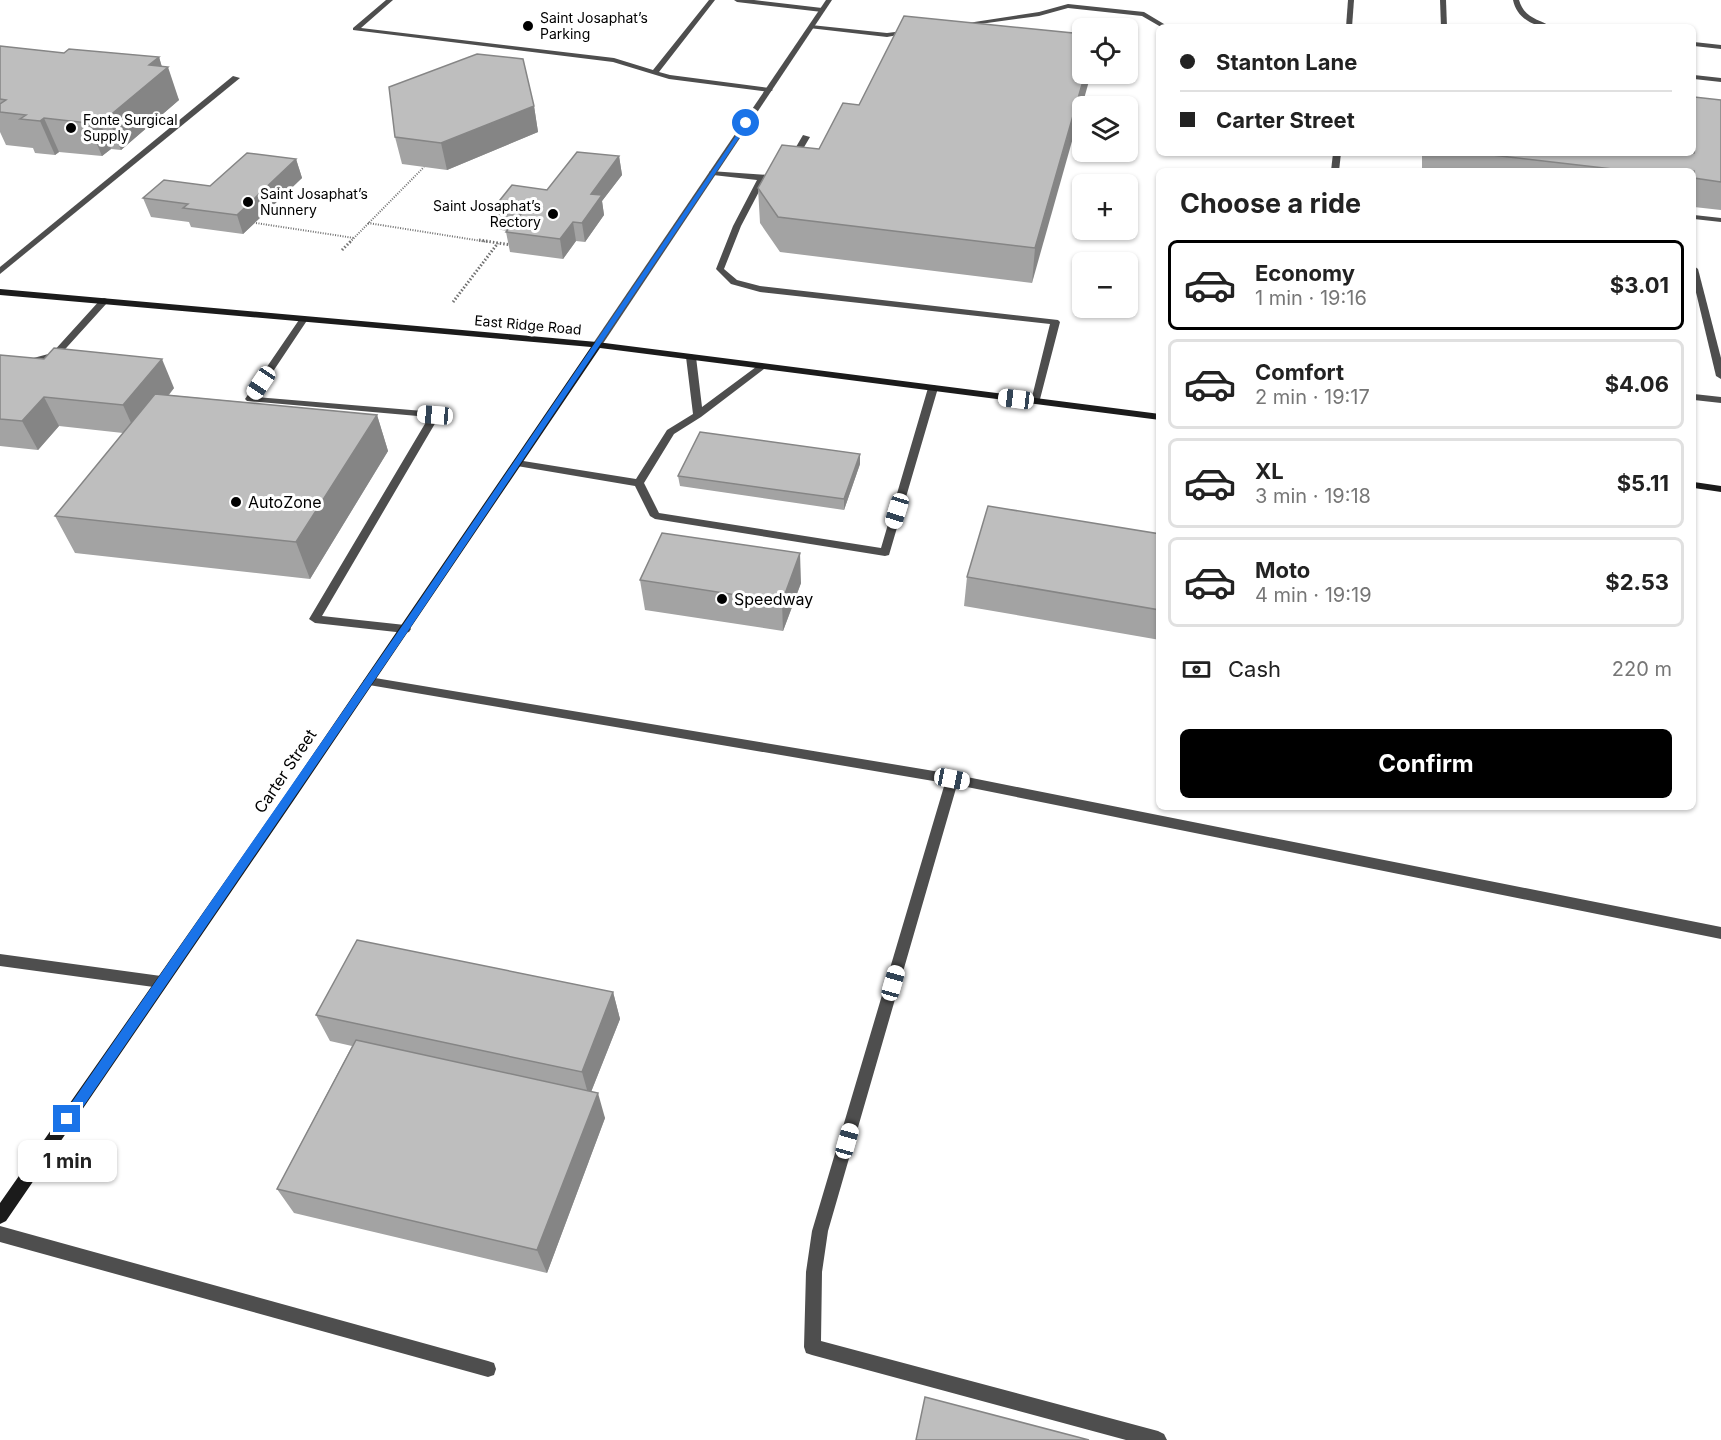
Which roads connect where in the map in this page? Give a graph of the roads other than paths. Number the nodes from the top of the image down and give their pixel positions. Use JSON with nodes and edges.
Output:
{"nodes":[{"id":1,"x":390,"y":0,"type":"edge"},
{"id":2,"x":712,"y":0,"type":"edge"},
{"id":3,"x":737,"y":0,"type":"edge"},
{"id":4,"x":829,"y":0,"type":"edge"},
{"id":5,"x":1351,"y":0,"type":"edge"},
{"id":6,"x":1443,"y":0,"type":"edge"},
{"id":7,"x":1516,"y":0,"type":"edge"},
{"id":8,"x":822,"y":10,"type":"junction"},
{"id":9,"x":1161,"y":24,"type":"edge"},
{"id":10,"x":1349,"y":24,"type":"edge"},
{"id":11,"x":1444,"y":24,"type":"edge"},
{"id":12,"x":1541,"y":24,"type":"edge"},
{"id":13,"x":811,"y":27,"type":"junction"},
{"id":14,"x":945,"y":27,"type":"edge"},
{"id":15,"x":922,"y":30,"type":"edge"},
{"id":16,"x":1696,"y":44,"type":"edge"},
{"id":17,"x":1721,"y":47,"type":"edge"},
{"id":18,"x":654,"y":73,"type":"junction"},
{"id":19,"x":1696,"y":77,"type":"edge"},
{"id":20,"x":236,"y":78,"type":"dead end"},
{"id":21,"x":1721,"y":80,"type":"edge"},
{"id":22,"x":769,"y":90,"type":"junction"},
{"id":23,"x":806,"y":137,"type":"dead end"},
{"id":24,"x":790,"y":164,"type":"edge"},
{"id":25,"x":713,"y":172,"type":"junction"},
{"id":26,"x":773,"y":176,"type":"edge"},
{"id":27,"x":762,"y":178,"type":"junction"},
{"id":28,"x":1696,"y":217,"type":"edge"},
{"id":29,"x":1721,"y":220,"type":"edge"},
{"id":30,"x":0,"y":271,"type":"edge"},
{"id":31,"x":1696,"y":277,"type":"edge"},
{"id":32,"x":0,"y":292,"type":"edge"},
{"id":33,"x":104,"y":302,"type":"junction"},
{"id":34,"x":304,"y":319,"type":"junction"},
{"id":35,"x":597,"y":345,"type":"junction"},
{"id":36,"x":691,"y":357,"type":"junction"},
{"id":37,"x":763,"y":366,"type":"junction"},
{"id":38,"x":0,"y":370,"type":"edge"},
{"id":39,"x":1721,"y":376,"type":"edge"},
{"id":40,"x":933,"y":388,"type":"junction"},
{"id":41,"x":1696,"y":397,"type":"edge"},
{"id":42,"x":1721,"y":400,"type":"edge"},
{"id":43,"x":1036,"y":401,"type":"junction"},
{"id":44,"x":698,"y":415,"type":"junction"},
{"id":45,"x":1156,"y":416,"type":"edge"},
{"id":46,"x":517,"y":463,"type":"junction"},
{"id":47,"x":639,"y":483,"type":"junction"},
{"id":48,"x":1696,"y":485,"type":"edge"},
{"id":49,"x":1721,"y":489,"type":"edge"},
{"id":50,"x":405,"y":628,"type":"junction"},
{"id":51,"x":369,"y":681,"type":"junction"},
{"id":52,"x":952,"y":779,"type":"junction"},
{"id":53,"x":1721,"y":933,"type":"edge"},
{"id":54,"x":0,"y":960,"type":"edge"},
{"id":55,"x":161,"y":982,"type":"junction"},
{"id":56,"x":0,"y":1216,"type":"edge"},
{"id":57,"x":0,"y":1234,"type":"edge"},
{"id":58,"x":488,"y":1369,"type":"dead end"},
{"id":59,"x":1158,"y":1440,"type":"edge"}],
"edges":[{"from":1,"to":18,"type":"street"},
{"from":2,"to":18,"type":"street"},
{"from":3,"to":8,"type":"street"},
{"from":4,"to":8,"type":"street"},
{"from":5,"to":10,"type":"street"},
{"from":6,"to":11,"type":"street"},
{"from":7,"to":12,"type":"street"},
{"from":8,"to":13,"type":"street"},
{"from":9,"to":14,"type":"street"},
{"from":13,"to":15,"type":"street"},
{"from":13,"to":22,"type":"street"},
{"from":16,"to":17,"type":"street"},
{"from":18,"to":22,"type":"street"},
{"from":19,"to":21,"type":"street"},
{"from":20,"to":30,"type":"street"},
{"from":22,"to":25,"type":"street"},
{"from":23,"to":24,"type":"street"},
{"from":25,"to":27,"type":"street"},
{"from":25,"to":35,"type":"street"},
{"from":26,"to":27,"type":"street"},
{"from":27,"to":43,"type":"street"},
{"from":28,"to":29,"type":"street"},
{"from":31,"to":39,"type":"street"},
{"from":32,"to":33,"type":"main road","name":"East Ridge Road"},
{"from":33,"to":34,"type":"main road","name":"East Ridge Road"},
{"from":33,"to":38,"type":"street"},
{"from":34,"to":35,"type":"main road","name":"East Ridge Road"},
{"from":34,"to":50,"type":"street"},
{"from":35,"to":36,"type":"main road","name":"East Ridge Road"},
{"from":35,"to":46,"type":"main road","name":"Carter Street"},
{"from":36,"to":37,"type":"main road","name":"East Ridge Road"},
{"from":36,"to":44,"type":"street"},
{"from":37,"to":40,"type":"main road","name":"East Ridge Road"},
{"from":37,"to":44,"type":"street"},
{"from":40,"to":43,"type":"main road","name":"East Ridge Road"},
{"from":40,"to":47,"type":"street"},
{"from":41,"to":42,"type":"street"},
{"from":43,"to":45,"type":"main road","name":"East Ridge Road"},
{"from":44,"to":47,"type":"street"},
{"from":46,"to":47,"type":"street"},
{"from":46,"to":50,"type":"main road","name":"Carter Street"},
{"from":48,"to":49,"type":"main road"},
{"from":50,"to":51,"type":"main road","name":"Carter Street"},
{"from":51,"to":52,"type":"street"},
{"from":51,"to":55,"type":"main road","name":"Carter Street"},
{"from":52,"to":53,"type":"street"},
{"from":52,"to":59,"type":"street"},
{"from":54,"to":55,"type":"street"},
{"from":55,"to":56,"type":"main road","name":"Carter Street"},
{"from":57,"to":58,"type":"street"}]}
